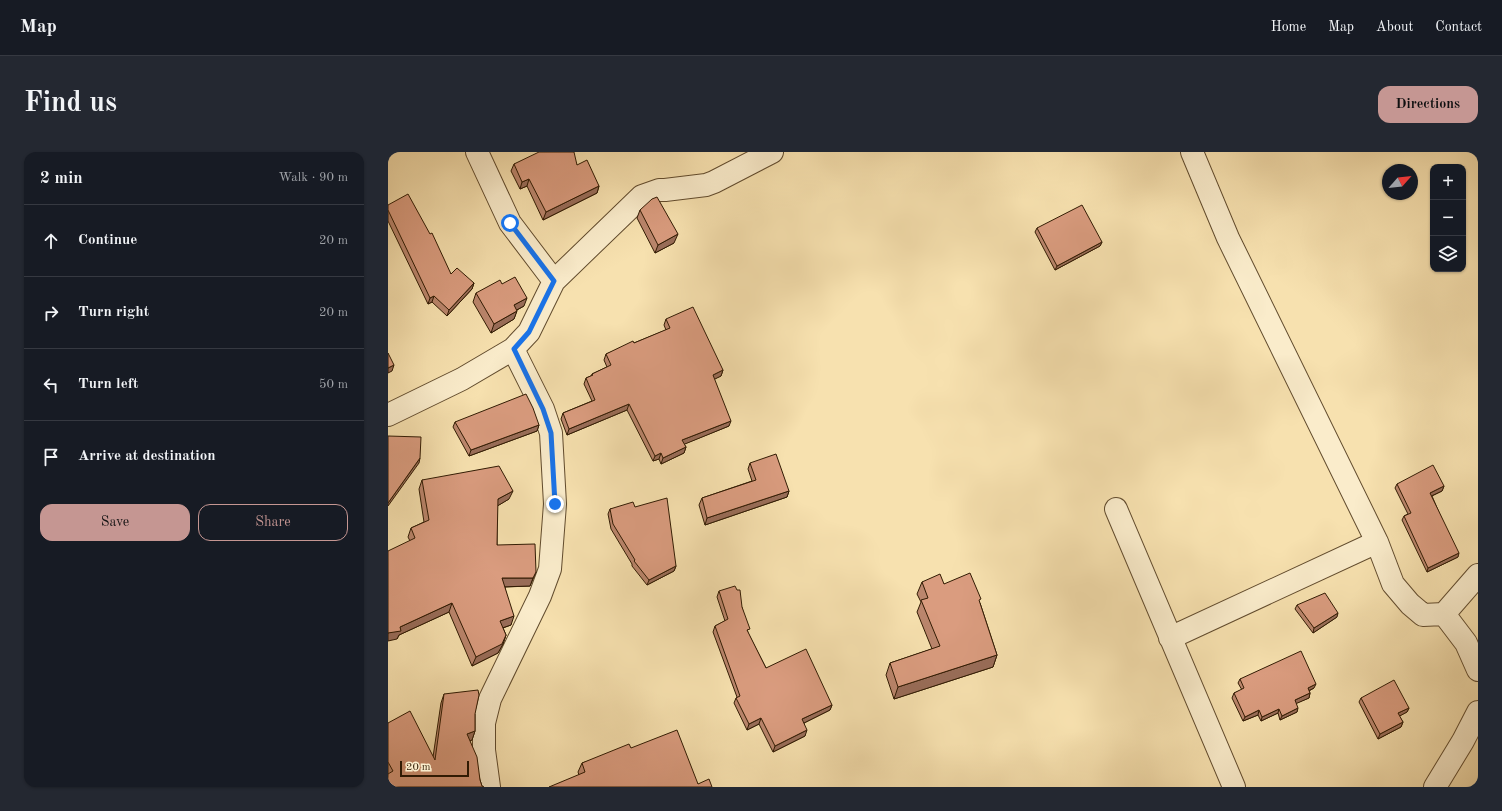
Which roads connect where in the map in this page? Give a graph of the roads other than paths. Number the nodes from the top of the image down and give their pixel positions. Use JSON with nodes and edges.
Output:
{"nodes":[{"id":1,"x":477,"y":152,"type":"edge"},
{"id":2,"x":772,"y":152,"type":"edge"},
{"id":3,"x":1192,"y":152,"type":"edge"},
{"id":4,"x":554,"y":281,"type":"junction"},
{"id":5,"x":514,"y":349,"type":"junction"},
{"id":6,"x":388,"y":415,"type":"edge"},
{"id":7,"x":1116,"y":509,"type":"dead end"},
{"id":8,"x":1377,"y":542,"type":"junction"},
{"id":9,"x":1478,"y":575,"type":"edge"},
{"id":10,"x":1444,"y":614,"type":"junction"},
{"id":11,"x":1170,"y":638,"type":"junction"},
{"id":12,"x":1478,"y":670,"type":"edge"},
{"id":13,"x":1478,"y":712,"type":"edge"},
{"id":14,"x":489,"y":787,"type":"edge"},
{"id":15,"x":1234,"y":787,"type":"edge"},
{"id":16,"x":1435,"y":787,"type":"edge"}],
"edges":[{"from":1,"to":4,"type":"street"},
{"from":2,"to":4,"type":"street"},
{"from":3,"to":8,"type":"street"},
{"from":4,"to":5,"type":"street"},
{"from":5,"to":6,"type":"street"},
{"from":5,"to":14,"type":"street"},
{"from":7,"to":11,"type":"street"},
{"from":8,"to":10,"type":"street"},
{"from":8,"to":11,"type":"street"},
{"from":9,"to":10,"type":"street"},
{"from":10,"to":12,"type":"street"},
{"from":11,"to":15,"type":"street"},
{"from":13,"to":16,"type":"street"}]}
